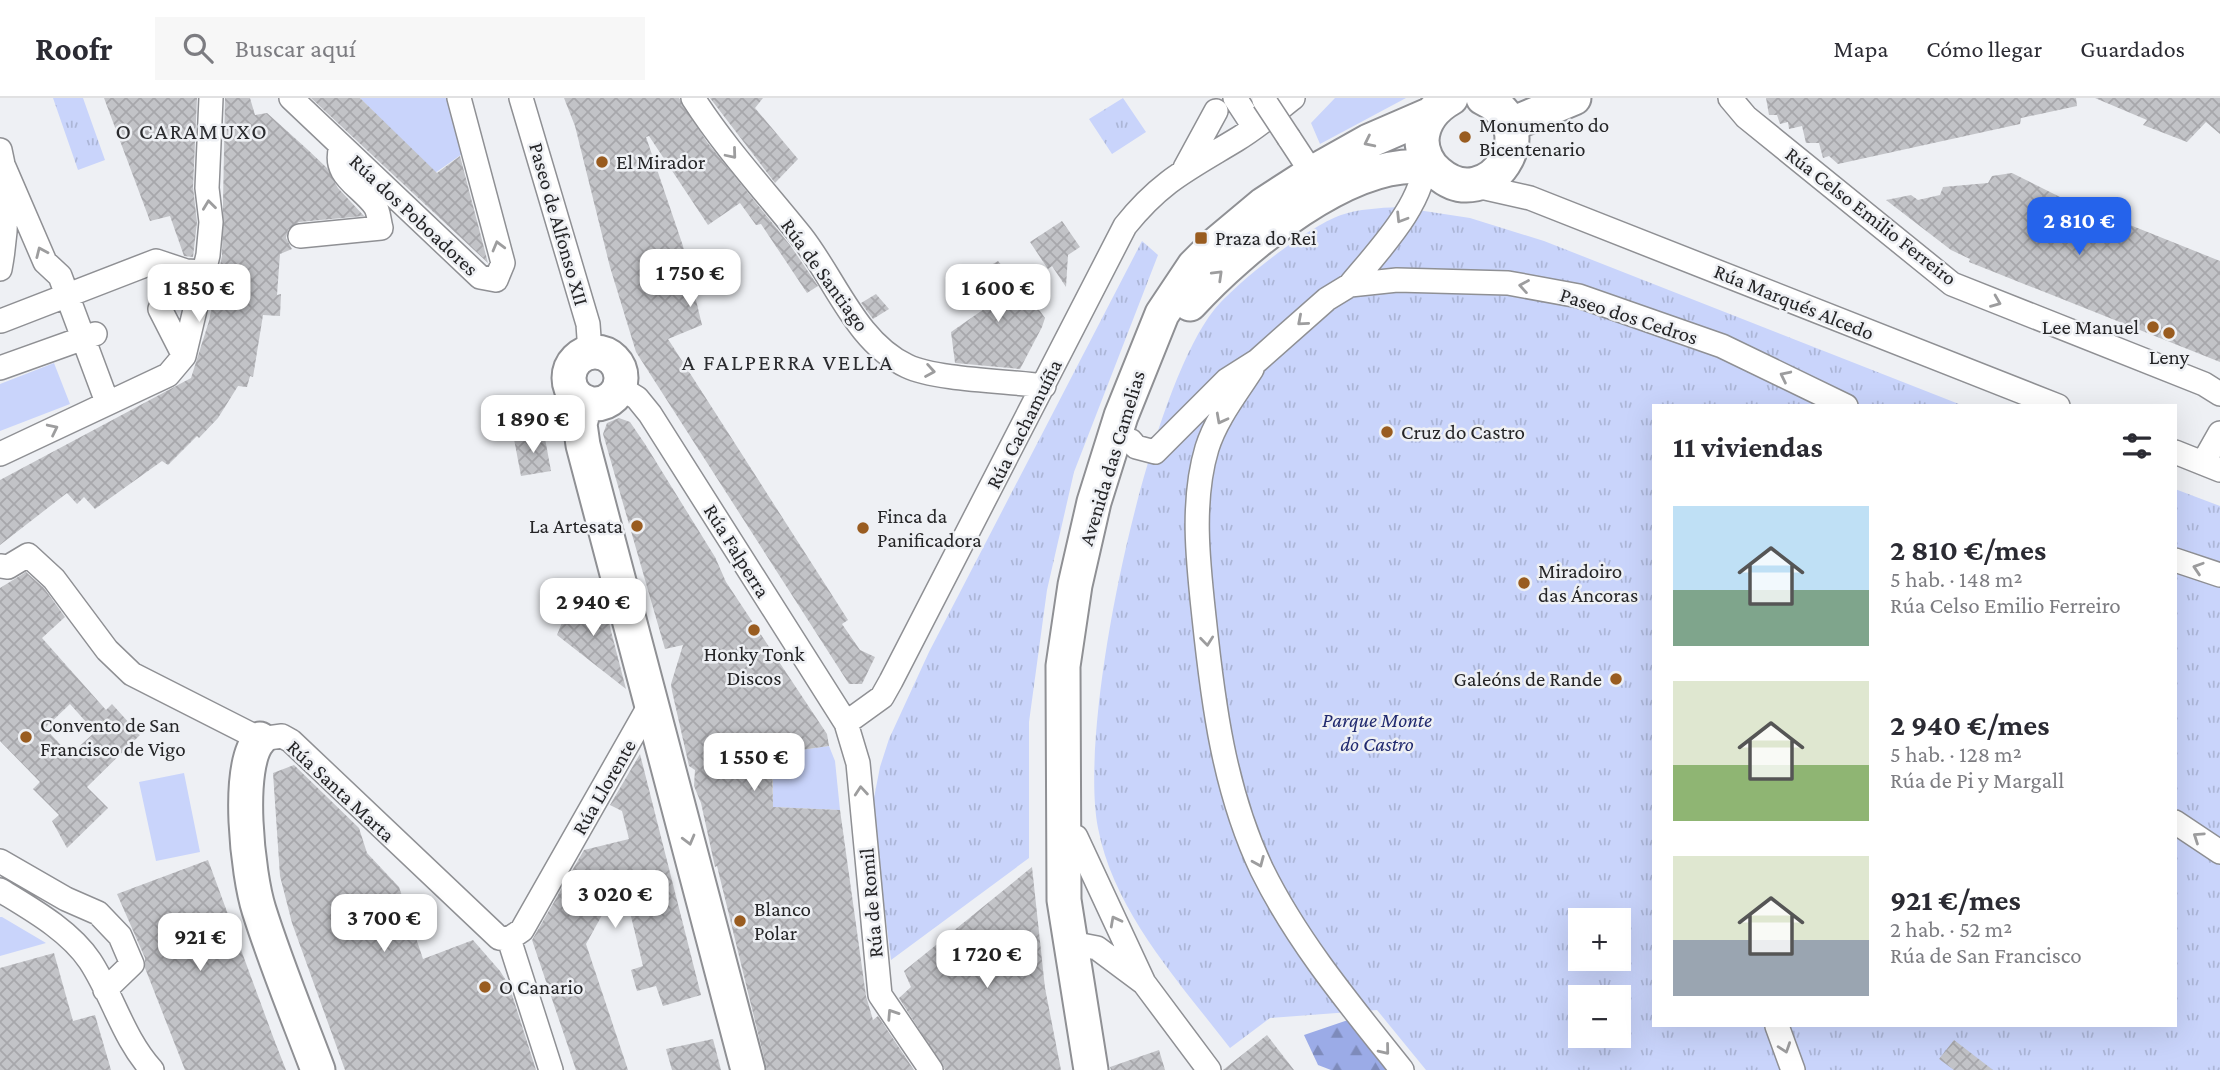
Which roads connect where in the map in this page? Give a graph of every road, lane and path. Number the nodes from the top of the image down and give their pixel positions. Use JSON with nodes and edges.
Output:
{"nodes":[{"id":1,"x":211,"y":98,"type":"edge"},
{"id":2,"x":291,"y":98,"type":"edge"},
{"id":3,"x":459,"y":98,"type":"edge"},
{"id":4,"x":521,"y":98,"type":"edge"},
{"id":5,"x":694,"y":98,"type":"edge"},
{"id":6,"x":1235,"y":98,"type":"edge"},
{"id":7,"x":1293,"y":98,"type":"edge"},
{"id":8,"x":1483,"y":98,"type":"edge"},
{"id":9,"x":1574,"y":98,"type":"edge"},
{"id":10,"x":1730,"y":98,"type":"edge"},
{"id":11,"x":1264,"y":99,"type":"edge"},
{"id":12,"x":1211,"y":104,"type":"edge"},
{"id":13,"x":1440,"y":107,"type":"edge"},
{"id":14,"x":1245,"y":134,"type":"junction"},
{"id":15,"x":1509,"y":146,"type":"junction"},
{"id":16,"x":341,"y":147,"type":"junction"},
{"id":17,"x":2,"y":158,"type":"edge"},
{"id":18,"x":1427,"y":163,"type":"junction"},
{"id":19,"x":1185,"y":168,"type":"junction"},
{"id":20,"x":1312,"y":173,"type":"junction"},
{"id":21,"x":1469,"y":185,"type":"junction"},
{"id":22,"x":1530,"y":198,"type":"junction"},
{"id":23,"x":300,"y":236,"type":"dead end"},
{"id":24,"x":0,"y":269,"type":"edge"},
{"id":25,"x":203,"y":272,"type":"junction"},
{"id":26,"x":1350,"y":285,"type":"junction"},
{"id":27,"x":68,"y":296,"type":"junction"},
{"id":28,"x":160,"y":309,"type":"dead end"},
{"id":29,"x":1,"y":321,"type":"edge"},
{"id":30,"x":90,"y":336,"type":"junction"},
{"id":31,"x":590,"y":352,"type":"junction"},
{"id":32,"x":184,"y":356,"type":"junction"},
{"id":33,"x":1258,"y":361,"type":"junction"},
{"id":34,"x":0,"y":368,"type":"edge"},
{"id":35,"x":1044,"y":386,"type":"junction"},
{"id":36,"x":619,"y":387,"type":"junction"},
{"id":37,"x":2220,"y":394,"type":"edge"},
{"id":38,"x":107,"y":402,"type":"junction"},
{"id":39,"x":586,"y":402,"type":"junction"},
{"id":40,"x":1842,"y":404,"type":"edge"},
{"id":41,"x":2053,"y":404,"type":"edge"},
{"id":42,"x":2220,"y":433,"type":"edge"},
{"id":43,"x":1131,"y":441,"type":"junction"},
{"id":44,"x":2177,"y":453,"type":"edge"},
{"id":45,"x":0,"y":454,"type":"edge"},
{"id":46,"x":2211,"y":466,"type":"edge"},
{"id":47,"x":2177,"y":561,"type":"edge"},
{"id":48,"x":0,"y":566,"type":"edge"},
{"id":49,"x":2220,"y":575,"type":"edge"},
{"id":50,"x":651,"y":704,"type":"junction"},
{"id":51,"x":846,"y":723,"type":"junction"},
{"id":52,"x":260,"y":739,"type":"junction"},
{"id":53,"x":2177,"y":823,"type":"edge"},
{"id":54,"x":1076,"y":837,"type":"junction"},
{"id":55,"x":2220,"y":852,"type":"edge"},
{"id":56,"x":0,"y":861,"type":"edge"},
{"id":57,"x":0,"y":890,"type":"edge"},
{"id":58,"x":509,"y":939,"type":"junction"},
{"id":59,"x":1071,"y":943,"type":"junction"},
{"id":60,"x":1144,"y":982,"type":"junction"},
{"id":61,"x":105,"y":990,"type":"junction"},
{"id":62,"x":1777,"y":1027,"type":"edge"},
{"id":63,"x":152,"y":1070,"type":"edge"},
{"id":64,"x":318,"y":1070,"type":"edge"},
{"id":65,"x":551,"y":1070,"type":"edge"},
{"id":66,"x":748,"y":1070,"type":"edge"},
{"id":67,"x":931,"y":1070,"type":"edge"},
{"id":68,"x":1091,"y":1070,"type":"edge"},
{"id":69,"x":1209,"y":1070,"type":"edge"},
{"id":70,"x":1402,"y":1070,"type":"edge"},
{"id":71,"x":1793,"y":1070,"type":"edge"}],
"edges":[{"from":25,"to":1,"type":"street","one_way":true},
{"from":2,"to":16,"type":"street","name":"Rúa dos Poboadores"},
{"from":16,"to":3,"type":"street","name":"Rúa dos Poboadores","one_way":true},
{"from":4,"to":31,"type":"street","name":"Paseo de Alfonso XII"},
{"from":5,"to":35,"type":"street","name":"Rúa de Santiago","one_way":true},
{"from":6,"to":14,"type":"street"},
{"from":7,"to":14,"type":"street","name":"Rúa Cachamuíña"},
{"from":8,"to":15,"type":"main road"},
{"from":9,"to":15,"type":"main road"},
{"from":10,"to":37,"type":"street","name":"Rúa Celso Emilio Ferreiro","one_way":true},
{"from":11,"to":20,"type":"street","bridge":true},
{"from":12,"to":14,"type":"street"},
{"from":12,"to":19,"type":"street"},
{"from":13,"to":18,"type":"main road"},
{"from":13,"to":20,"type":"main road","name":"Avenida das Camelias","one_way":true},
{"from":14,"to":19,"type":"street","name":"Rúa Cachamuíña"},
{"from":15,"to":21,"type":"main road"},
{"from":15,"to":22,"type":"street"},
{"from":16,"to":23,"type":"street"},
{"from":17,"to":24,"type":"street"},
{"from":27,"to":17,"type":"street","one_way":true},
{"from":18,"to":21,"type":"main road"},
{"from":18,"to":26,"type":"street","one_way":true},
{"from":43,"to":18,"type":"main road","name":"Avenida das Camelias","one_way":true},
{"from":19,"to":35,"type":"street","name":"Rúa Cachamuíña"},
{"from":20,"to":59,"type":"main road","name":"Avenida das Camelias"},
{"from":21,"to":22,"type":"street","name":"Rúa Marqués Alcedo"},
{"from":22,"to":41,"type":"street","name":"Rúa Marqués Alcedo"},
{"from":25,"to":27,"type":"street"},
{"from":25,"to":32,"type":"street"},
{"from":26,"to":33,"type":"street","one_way":true},
{"from":40,"to":26,"type":"street","name":"Paseo dos Cedros","one_way":true},
{"from":27,"to":29,"type":"street"},
{"from":27,"to":30,"type":"street"},
{"from":28,"to":32,"type":"street"},
{"from":30,"to":34,"type":"street"},
{"from":30,"to":38,"type":"street"},
{"from":31,"to":36,"type":"main road"},
{"from":31,"to":39,"type":"main road"},
{"from":32,"to":38,"type":"street"},
{"from":33,"to":43,"type":"street"},
{"from":33,"to":70,"type":"street","one_way":true},
{"from":35,"to":51,"type":"street","name":"Rúa Cachamuíña"},
{"from":36,"to":39,"type":"main road"},
{"from":36,"to":51,"type":"street","name":"Rúa Falperra"},
{"from":45,"to":38,"type":"street","one_way":true},
{"from":39,"to":50,"type":"main road"},
{"from":42,"to":46,"type":"street"},
{"from":43,"to":54,"type":"main road","name":"Avenida das Camelias"},
{"from":44,"to":46,"type":"street"},
{"from":49,"to":47,"type":"street","one_way":true},
{"from":48,"to":52,"type":"street","name":"Rúa Santa Marta"},
{"from":50,"to":58,"type":"street","name":"Rúa Llorente"},
{"from":50,"to":66,"type":"main road","one_way":true},
{"from":67,"to":51,"type":"street","name":"Rúa de Romil","one_way":true},
{"from":52,"to":58,"type":"street","name":"Rúa Santa Marta"},
{"from":52,"to":64,"type":"main road"},
{"from":55,"to":53,"type":"street","one_way":true},
{"from":54,"to":59,"type":"main road","name":"Avenida das Camelias"},
{"from":60,"to":54,"type":"street","one_way":true},
{"from":56,"to":61,"type":"street"},
{"from":57,"to":61,"type":"street"},
{"from":58,"to":65,"type":"street"},
{"from":59,"to":60,"type":"street"},
{"from":59,"to":68,"type":"main road","name":"Avenida das Camelias"},
{"from":60,"to":69,"type":"street"},
{"from":61,"to":63,"type":"street"},
{"from":62,"to":71,"type":"street","one_way":true}]}
